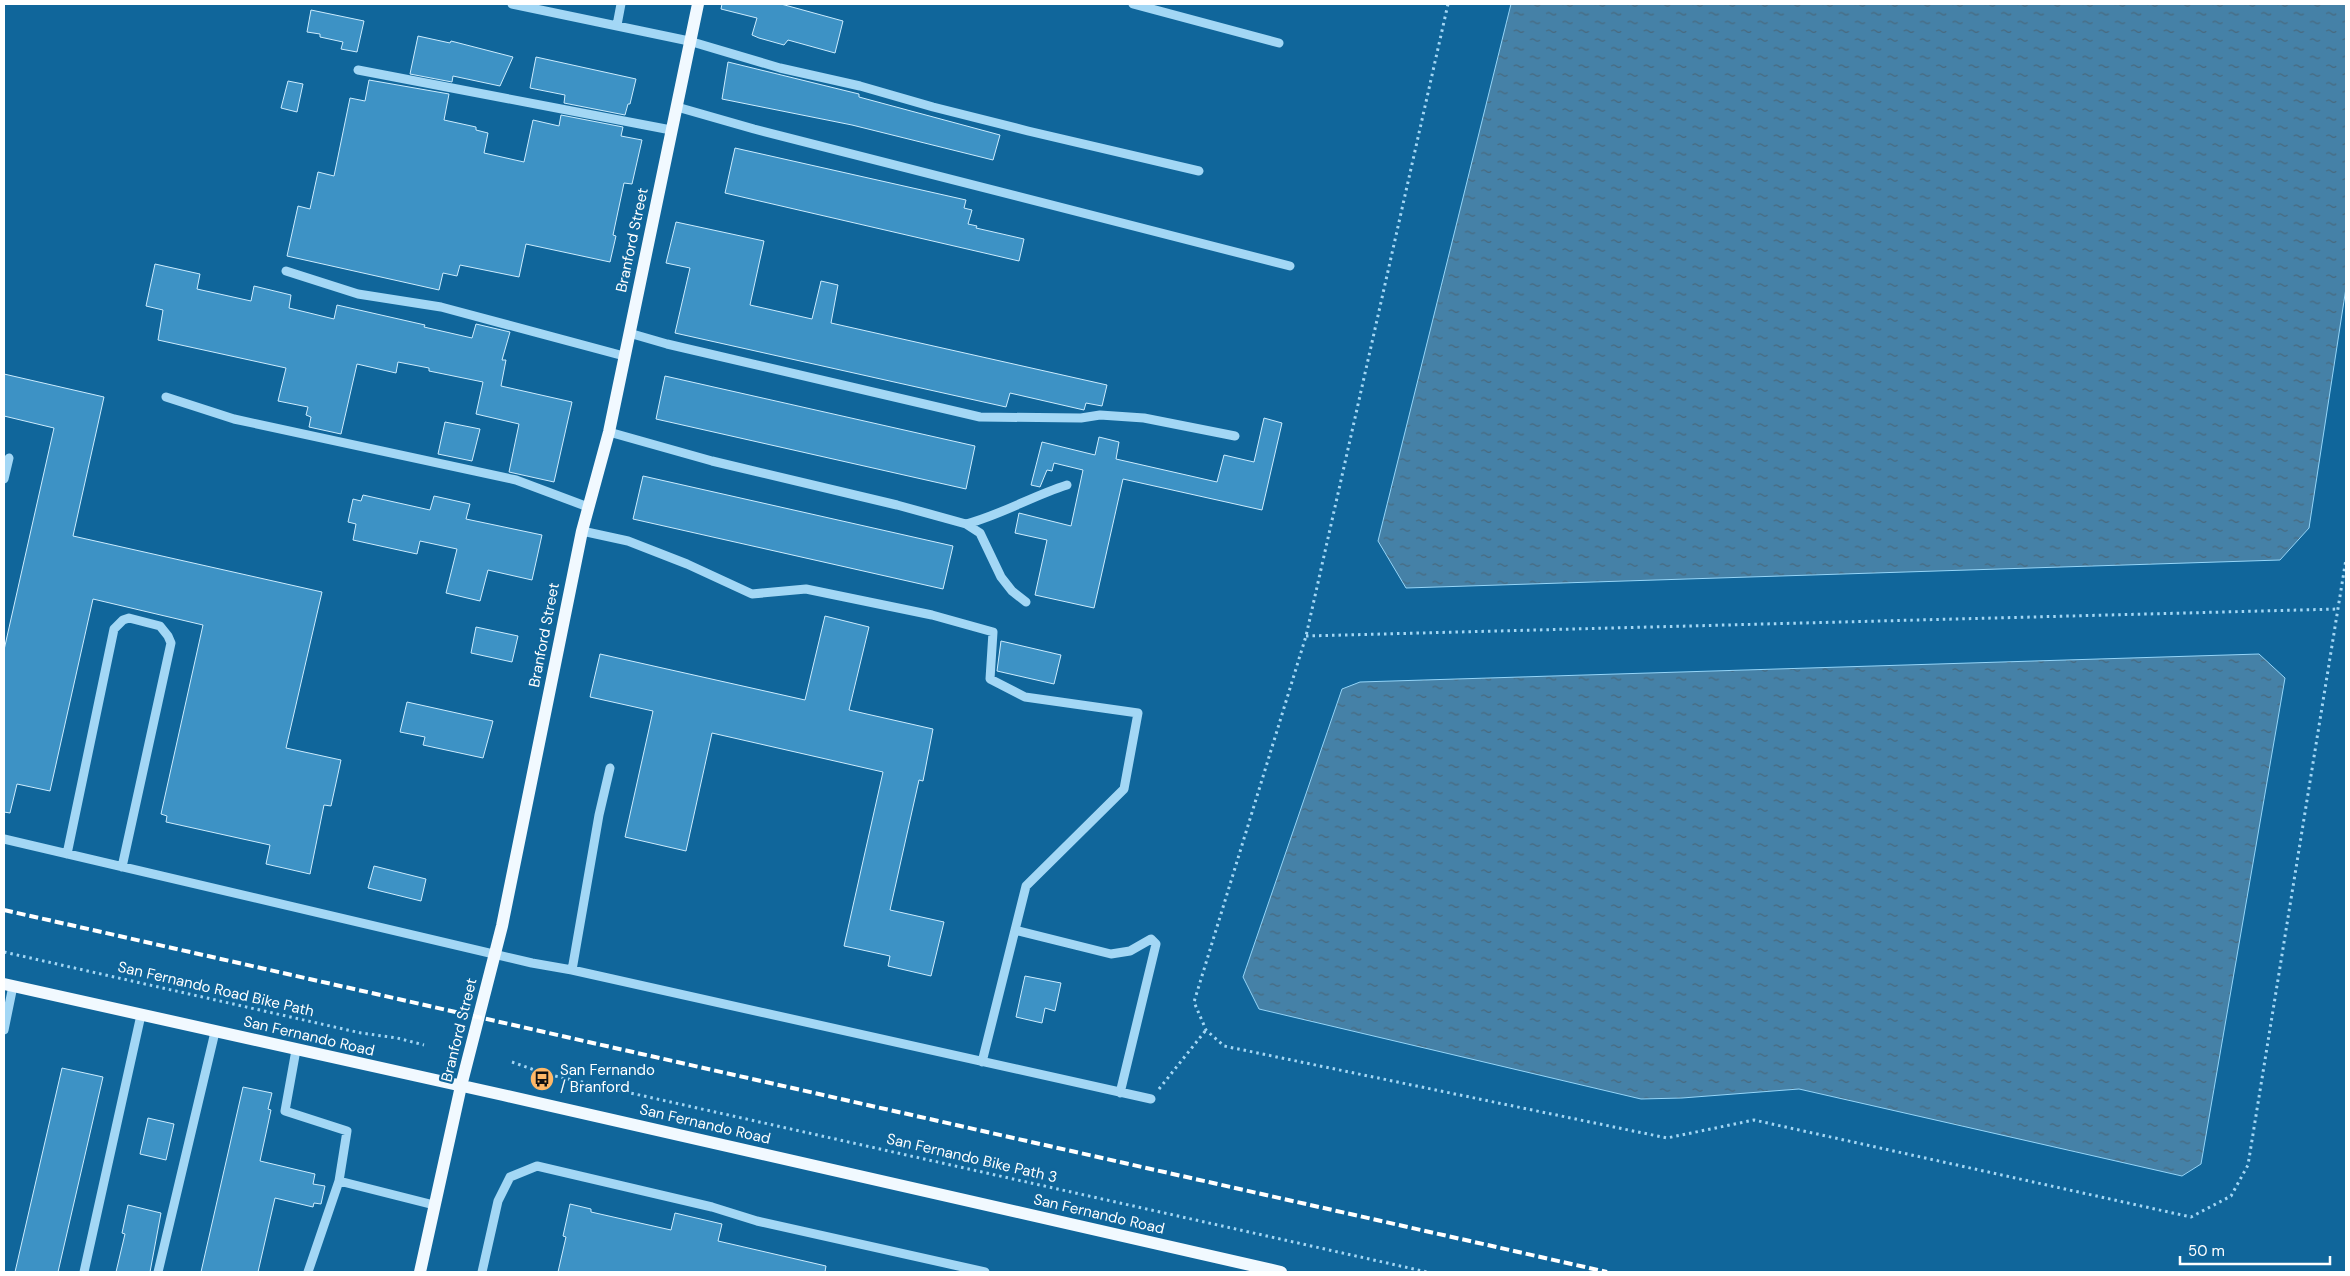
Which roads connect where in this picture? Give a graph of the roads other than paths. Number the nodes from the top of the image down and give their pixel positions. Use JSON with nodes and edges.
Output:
{"nodes":[{"id":1,"x":512,"y":4,"type":"edge"},
{"id":2,"x":621,"y":4,"type":"edge"},
{"id":3,"x":698,"y":4,"type":"edge"},
{"id":4,"x":1133,"y":4,"type":"edge"},
{"id":5,"x":617,"y":25,"type":"junction"},
{"id":6,"x":689,"y":41,"type":"junction"},
{"id":7,"x":1279,"y":43,"type":"dead end"},
{"id":8,"x":358,"y":70,"type":"dead end"},
{"id":9,"x":677,"y":106,"type":"junction"},
{"id":10,"x":671,"y":130,"type":"junction"},
{"id":11,"x":1199,"y":171,"type":"dead end"},
{"id":12,"x":1290,"y":266,"type":"dead end"},
{"id":13,"x":286,"y":270,"type":"dead end"},
{"id":14,"x":629,"y":333,"type":"junction"},
{"id":15,"x":624,"y":356,"type":"junction"},
{"id":16,"x":166,"y":397,"type":"dead end"},
{"id":17,"x":609,"y":432,"type":"junction"},
{"id":18,"x":1235,"y":436,"type":"dead end"},
{"id":19,"x":9,"y":458,"type":"dead end"},
{"id":20,"x":4,"y":479,"type":"edge"},
{"id":21,"x":1067,"y":485,"type":"dead end"},
{"id":22,"x":588,"y":508,"type":"junction"},
{"id":23,"x":966,"y":524,"type":"junction"},
{"id":24,"x":582,"y":531,"type":"junction"},
{"id":25,"x":1026,"y":602,"type":"dead end"},
{"id":26,"x":610,"y":768,"type":"dead end"},
{"id":27,"x":4,"y":840,"type":"edge"},
{"id":28,"x":67,"y":854,"type":"junction"},
{"id":29,"x":122,"y":867,"type":"junction"},
{"id":30,"x":1015,"y":930,"type":"junction"},
{"id":31,"x":494,"y":953,"type":"junction"},
{"id":32,"x":572,"y":970,"type":"junction"},
{"id":33,"x":8,"y":985,"type":"edge"},
{"id":34,"x":141,"y":1015,"type":"junction"},
{"id":35,"x":4,"y":1030,"type":"edge"},
{"id":36,"x":215,"y":1032,"type":"junction"},
{"id":37,"x":296,"y":1050,"type":"junction"},
{"id":38,"x":982,"y":1062,"type":"junction"},
{"id":39,"x":461,"y":1086,"type":"junction"},
{"id":40,"x":1120,"y":1093,"type":"junction"},
{"id":41,"x":1151,"y":1099,"type":"road end"},
{"id":42,"x":339,"y":1181,"type":"junction"},
{"id":43,"x":434,"y":1205,"type":"junction"},
{"id":44,"x":84,"y":1272,"type":"edge"},
{"id":45,"x":158,"y":1272,"type":"edge"},
{"id":46,"x":308,"y":1272,"type":"edge"},
{"id":47,"x":420,"y":1272,"type":"edge"},
{"id":48,"x":482,"y":1272,"type":"edge"},
{"id":49,"x":985,"y":1272,"type":"edge"},
{"id":50,"x":1281,"y":1272,"type":"edge"}],
"edges":[{"from":1,"to":5,"type":"street"},
{"from":2,"to":5,"type":"street"},
{"from":3,"to":6,"type":"main road","name":"Branford Street"},
{"from":4,"to":7,"type":"street"},
{"from":5,"to":6,"type":"street"},
{"from":6,"to":9,"type":"main road","name":"Branford Street"},
{"from":6,"to":11,"type":"street"},
{"from":8,"to":10,"type":"street"},
{"from":9,"to":10,"type":"main road","name":"Branford Street"},
{"from":9,"to":12,"type":"street"},
{"from":10,"to":14,"type":"main road","name":"Branford Street"},
{"from":13,"to":15,"type":"street"},
{"from":14,"to":15,"type":"main road","name":"Branford Street"},
{"from":14,"to":18,"type":"street"},
{"from":15,"to":17,"type":"main road","name":"Branford Street"},
{"from":16,"to":22,"type":"street"},
{"from":17,"to":22,"type":"main road","name":"Branford Street"},
{"from":17,"to":23,"type":"street"},
{"from":19,"to":20,"type":"street"},
{"from":21,"to":23,"type":"street"},
{"from":22,"to":24,"type":"main road","name":"Branford Street"},
{"from":23,"to":25,"type":"street"},
{"from":24,"to":30,"type":"street"},
{"from":24,"to":31,"type":"main road","name":"Branford Street"},
{"from":26,"to":32,"type":"street"},
{"from":27,"to":28,"type":"street"},
{"from":28,"to":29,"type":"street"},
{"from":28,"to":29,"type":"street"},
{"from":29,"to":31,"type":"street"},
{"from":30,"to":38,"type":"street"},
{"from":30,"to":40,"type":"street"},
{"from":31,"to":32,"type":"street"},
{"from":31,"to":39,"type":"main road","name":"Branford Street"},
{"from":32,"to":38,"type":"street"},
{"from":33,"to":34,"type":"main road","name":"San Fernando Road"},
{"from":33,"to":35,"type":"street"},
{"from":34,"to":36,"type":"main road","name":"San Fernando Road"},
{"from":34,"to":44,"type":"street"},
{"from":36,"to":37,"type":"main road","name":"San Fernando Road"},
{"from":36,"to":45,"type":"street"},
{"from":37,"to":39,"type":"main road","name":"San Fernando Road"},
{"from":37,"to":42,"type":"street"},
{"from":38,"to":40,"type":"street"},
{"from":39,"to":43,"type":"main road","name":"Branford Street"},
{"from":39,"to":50,"type":"main road","name":"San Fernando Road"},
{"from":40,"to":41,"type":"street"},
{"from":42,"to":43,"type":"street"},
{"from":42,"to":46,"type":"street"},
{"from":43,"to":47,"type":"main road","name":"Branford Street"},
{"from":48,"to":49,"type":"street"}]}
